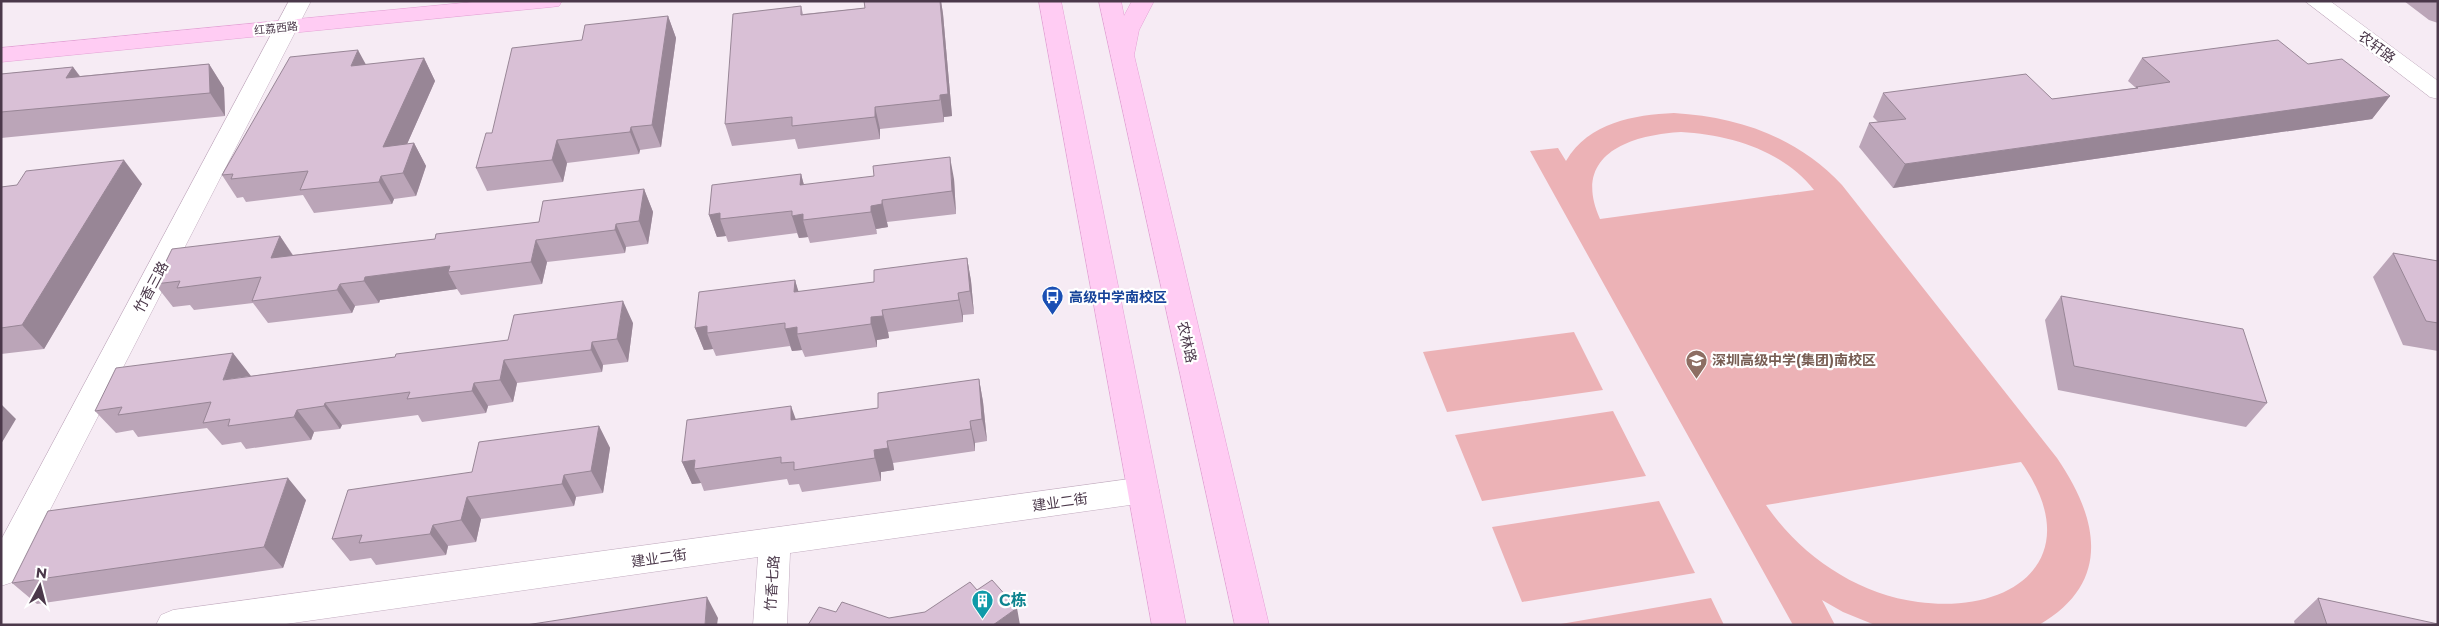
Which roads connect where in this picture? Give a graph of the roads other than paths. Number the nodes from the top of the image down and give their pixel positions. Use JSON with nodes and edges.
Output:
{"nodes":[{"id":1,"x":300,"y":1,"type":"edge"},
{"id":2,"x":551,"y":1,"type":"edge"},
{"id":3,"x":1050,"y":1,"type":"edge"},
{"id":4,"x":1110,"y":1,"type":"edge"},
{"id":5,"x":1143,"y":1,"type":"edge"},
{"id":6,"x":2346,"y":2,"type":"edge"},
{"id":7,"x":2319,"y":4,"type":"edge"},
{"id":8,"x":287,"y":27,"type":"junction"},
{"id":9,"x":1,"y":55,"type":"edge"},
{"id":10,"x":1122,"y":58,"type":"junction"},
{"id":11,"x":2438,"y":68,"type":"edge"},
{"id":12,"x":2438,"y":92,"type":"edge"},
{"id":13,"x":1144,"y":490,"type":"junction"},
{"id":14,"x":775,"y":541,"type":"junction"},
{"id":15,"x":1,"y":572,"type":"edge"},
{"id":16,"x":174,"y":625,"type":"edge"},
{"id":17,"x":770,"y":625,"type":"edge"},
{"id":18,"x":1169,"y":625,"type":"edge"},
{"id":19,"x":1252,"y":625,"type":"edge"}],
"edges":[{"from":1,"to":8,"type":"street","name":"竹香三路"},
{"from":2,"to":8,"type":"main road","name":"红荔西路"},
{"from":3,"to":13,"type":"main road"},
{"from":4,"to":10,"type":"main road","name":"农林路"},
{"from":5,"to":10,"type":"main road"},
{"from":6,"to":7,"type":"street"},
{"from":6,"to":11,"type":"street","name":"农轩路"},
{"from":7,"to":12,"type":"street","name":"农轩路"},
{"from":8,"to":9,"type":"main road","name":"红荔西路"},
{"from":8,"to":15,"type":"street","name":"竹香三路"},
{"from":10,"to":19,"type":"main road","name":"农林路"},
{"from":13,"to":14,"type":"street","name":"建业二街"},
{"from":13,"to":18,"type":"main road"},
{"from":14,"to":16,"type":"street","name":"建业二街"},
{"from":14,"to":17,"type":"street","name":"竹香七路"}]}
